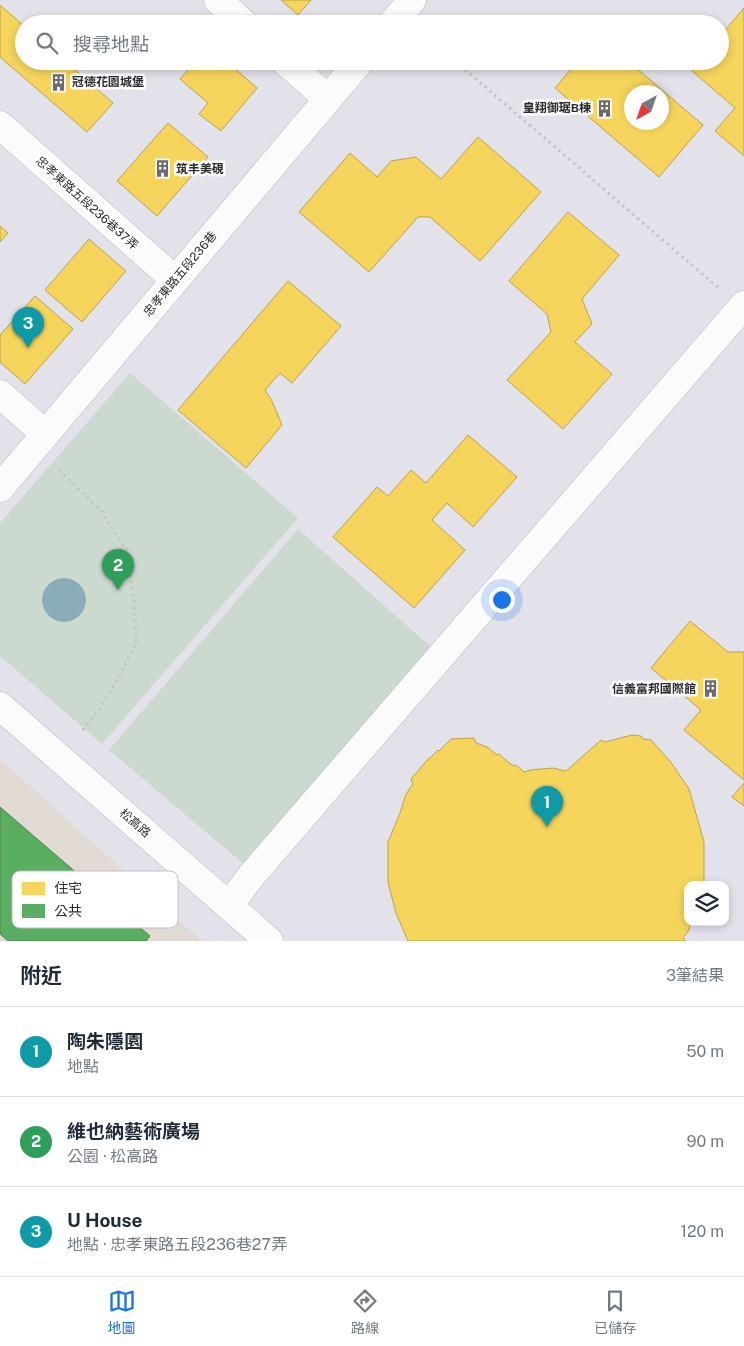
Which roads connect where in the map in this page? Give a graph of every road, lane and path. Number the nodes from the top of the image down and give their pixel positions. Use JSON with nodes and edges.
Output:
{"nodes":[{"id":1,"x":218,"y":0,"type":"edge"},
{"id":2,"x":412,"y":0,"type":"edge"},
{"id":3,"x":234,"y":15,"type":"edge"},
{"id":4,"x":400,"y":15,"type":"edge"},
{"id":5,"x":295,"y":70,"type":"edge"},
{"id":6,"x":352,"y":70,"type":"edge"},
{"id":7,"x":466,"y":70,"type":"edge"},
{"id":8,"x":328,"y":99,"type":"junction"},
{"id":9,"x":0,"y":125,"type":"edge"},
{"id":10,"x":175,"y":280,"type":"junction"},
{"id":11,"x":743,"y":306,"type":"edge"},
{"id":12,"x":0,"y":394,"type":"edge"},
{"id":13,"x":45,"y":434,"type":"junction"},
{"id":14,"x":58,"y":470,"type":"dead end"},
{"id":15,"x":0,"y":488,"type":"edge"},
{"id":16,"x":0,"y":706,"type":"edge"},
{"id":17,"x":82,"y":731,"type":"dead end"},
{"id":18,"x":229,"y":906,"type":"junction"},
{"id":19,"x":269,"y":941,"type":"edge"}],
"edges":[{"from":1,"to":3,"type":"street"},
{"from":2,"to":4,"type":"street"},
{"from":5,"to":8,"type":"street"},
{"from":6,"to":8,"type":"street","name":"忠孝東路五段236巷"},
{"from":7,"to":11,"type":"path"},
{"from":8,"to":10,"type":"street","name":"忠孝東路五段236巷"},
{"from":9,"to":10,"type":"street","name":"忠孝東路五段236巷37弄"},
{"from":10,"to":13,"type":"street","name":"忠孝東路五段236巷"},
{"from":11,"to":18,"type":"street"},
{"from":12,"to":13,"type":"street"},
{"from":13,"to":15,"type":"street","name":"忠孝東路五段236巷"},
{"from":14,"to":17,"type":"path"},
{"from":16,"to":18,"type":"street","name":"松高路"},
{"from":18,"to":19,"type":"street","name":"松高路"}]}
